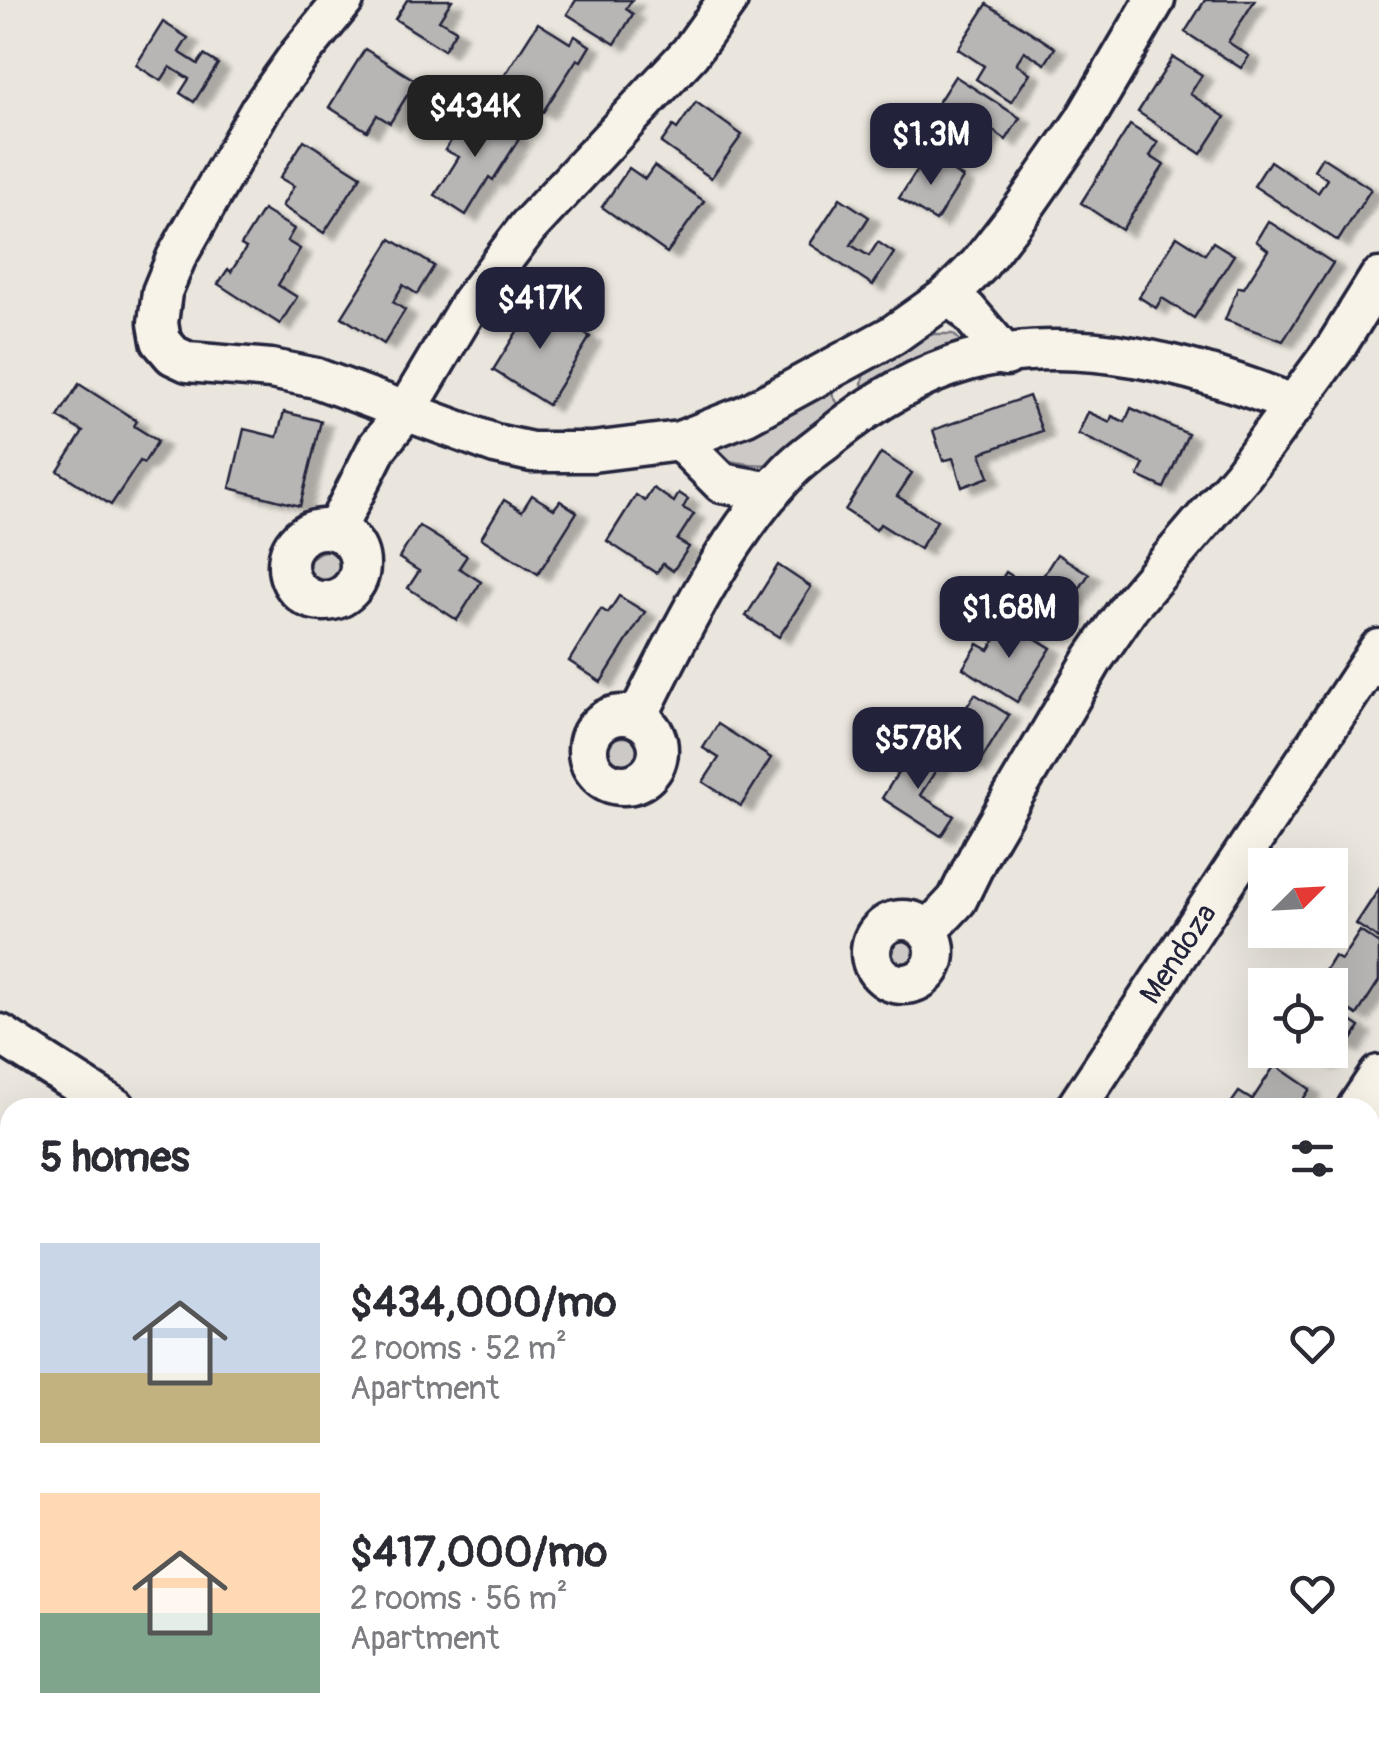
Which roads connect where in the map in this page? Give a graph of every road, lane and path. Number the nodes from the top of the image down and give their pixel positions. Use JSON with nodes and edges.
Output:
{"nodes":[{"id":1,"x":344,"y":0,"type":"edge"},
{"id":2,"x":728,"y":0,"type":"edge"},
{"id":3,"x":1155,"y":0,"type":"edge"},
{"id":4,"x":1379,"y":278,"type":"edge"},
{"id":5,"x":948,"y":296,"type":"junction"},
{"id":6,"x":1006,"y":356,"type":"junction"},
{"id":7,"x":832,"y":370,"type":"junction"},
{"id":8,"x":1295,"y":405,"type":"junction"},
{"id":9,"x":860,"y":412,"type":"junction"},
{"id":10,"x":406,"y":414,"type":"junction"},
{"id":11,"x":680,"y":441,"type":"junction"},
{"id":12,"x":771,"y":492,"type":"junction"},
{"id":13,"x":335,"y":531,"type":"dead end"},
{"id":14,"x":1379,"y":649,"type":"edge"},
{"id":15,"x":637,"y":718,"type":"dead end"},
{"id":16,"x":928,"y":931,"type":"dead end"},
{"id":17,"x":0,"y":1034,"type":"edge"},
{"id":18,"x":1379,"y":1074,"type":"edge"},
{"id":19,"x":100,"y":1098,"type":"edge"},
{"id":20,"x":1083,"y":1098,"type":"edge"},
{"id":21,"x":1363,"y":1098,"type":"edge"}],
"edges":[{"from":1,"to":10,"type":"street"},
{"from":2,"to":10,"type":"street"},
{"from":3,"to":5,"type":"street"},
{"from":4,"to":8,"type":"street"},
{"from":5,"to":6,"type":"street"},
{"from":5,"to":7,"type":"street"},
{"from":6,"to":8,"type":"street"},
{"from":6,"to":9,"type":"street"},
{"from":7,"to":9,"type":"street"},
{"from":7,"to":11,"type":"street"},
{"from":8,"to":16,"type":"street"},
{"from":9,"to":12,"type":"street"},
{"from":10,"to":11,"type":"street"},
{"from":10,"to":13,"type":"street"},
{"from":11,"to":12,"type":"street"},
{"from":12,"to":15,"type":"street"},
{"from":14,"to":20,"type":"street","name":"Mendoza"},
{"from":17,"to":19,"type":"street"},
{"from":18,"to":21,"type":"street"}]}
